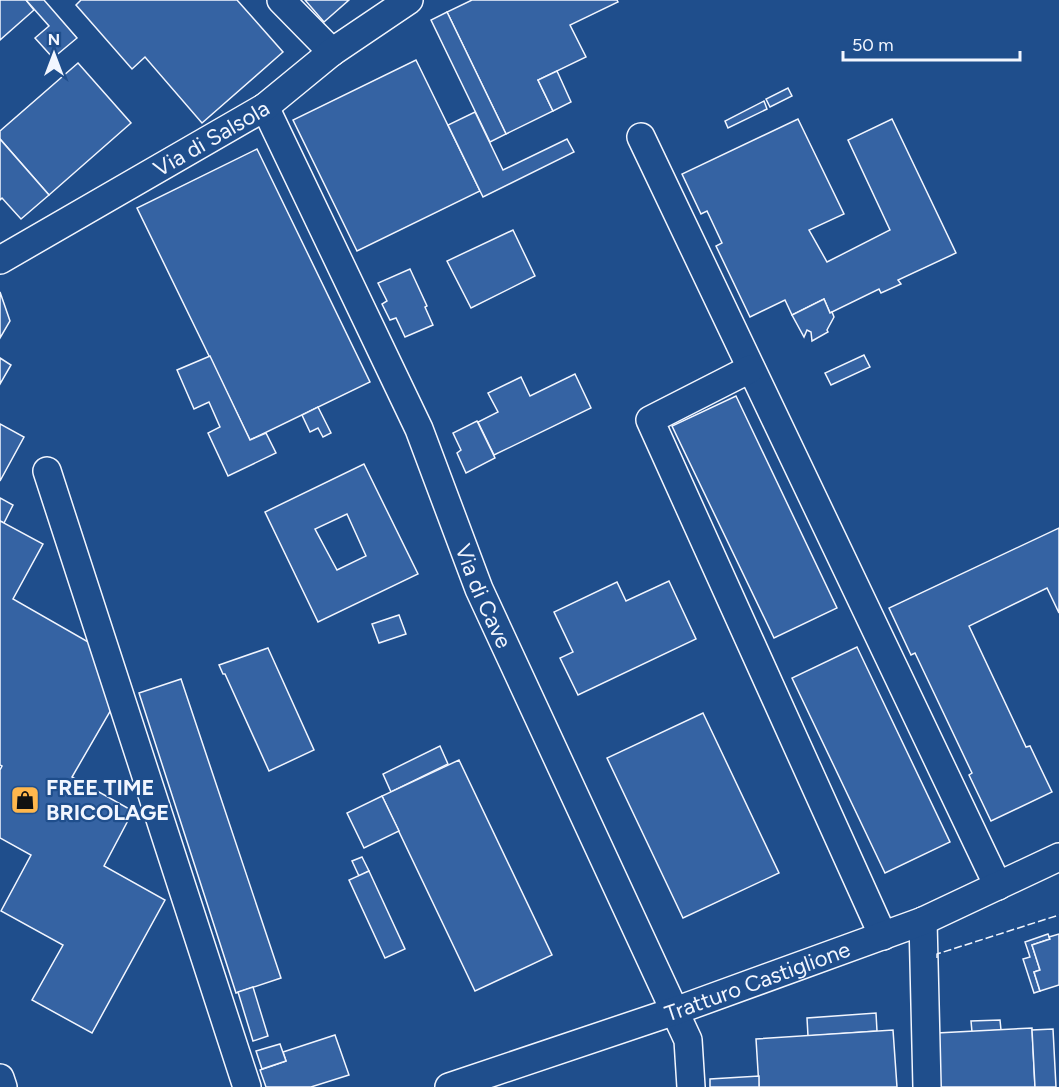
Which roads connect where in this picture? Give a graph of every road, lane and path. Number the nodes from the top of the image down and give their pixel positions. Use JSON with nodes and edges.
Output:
{"nodes":[{"id":1,"x":281,"y":0,"type":"edge"},
{"id":2,"x":409,"y":0,"type":"edge"},
{"id":3,"x":332,"y":52,"type":"junction"},
{"id":4,"x":265,"y":106,"type":"junction"},
{"id":5,"x":641,"y":137,"type":"dead end"},
{"id":6,"x":1,"y":258,"type":"edge"},
{"id":7,"x":750,"y":369,"type":"junction"},
{"id":8,"x":48,"y":471,"type":"dead end"},
{"id":9,"x":1059,"y":857,"type":"edge"},
{"id":10,"x":998,"y":886,"type":"junction"},
{"id":11,"x":923,"y":921,"type":"junction"},
{"id":12,"x":883,"y":936,"type":"junction"},
{"id":13,"x":675,"y":1011,"type":"junction"},
{"id":14,"x":0,"y":1078,"type":"edge"},
{"id":15,"x":3,"y":1087,"type":"edge"},
{"id":16,"x":247,"y":1087,"type":"edge"},
{"id":17,"x":449,"y":1087,"type":"edge"},
{"id":18,"x":691,"y":1087,"type":"edge"},
{"id":19,"x":927,"y":1087,"type":"edge"}],
"edges":[{"from":1,"to":3,"type":"street"},
{"from":2,"to":3,"type":"street","name":"Via di Salsola"},
{"from":3,"to":4,"type":"street","name":"Via di Salsola"},
{"from":4,"to":6,"type":"street","name":"Via di Salsola"},
{"from":4,"to":13,"type":"street","name":"Via di Cave"},
{"from":5,"to":7,"type":"street"},
{"from":7,"to":10,"type":"street"},
{"from":7,"to":12,"type":"street"},
{"from":8,"to":16,"type":"street"},
{"from":9,"to":10,"type":"street","name":"Tratturo Castiglione"},
{"from":10,"to":11,"type":"street","name":"Tratturo Castiglione"},
{"from":11,"to":12,"type":"street","name":"Tratturo Castiglione"},
{"from":11,"to":19,"type":"street"},
{"from":12,"to":13,"type":"street","name":"Tratturo Castiglione"},
{"from":13,"to":17,"type":"street","name":"Tratturo Castiglione"},
{"from":13,"to":18,"type":"street","name":"Via di Cave"},
{"from":14,"to":15,"type":"street"}]}
